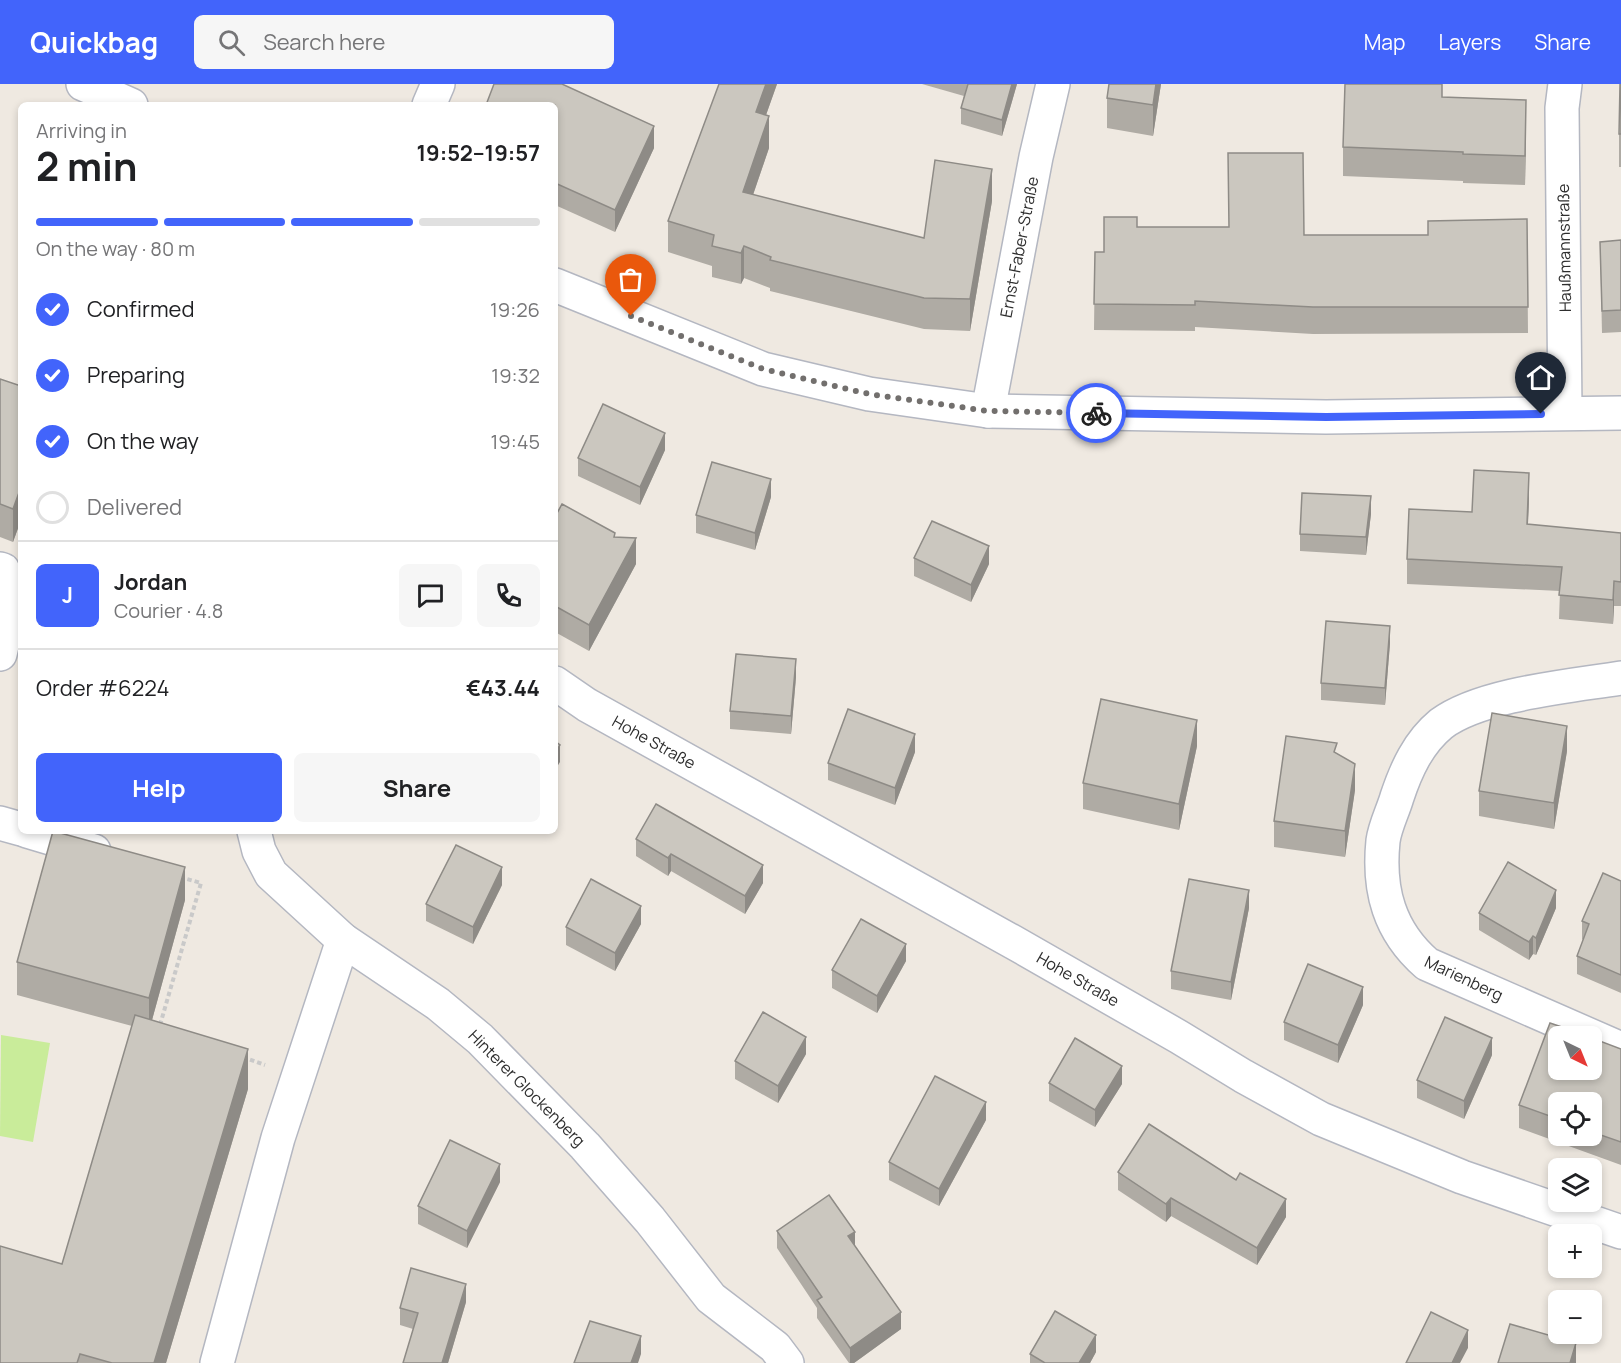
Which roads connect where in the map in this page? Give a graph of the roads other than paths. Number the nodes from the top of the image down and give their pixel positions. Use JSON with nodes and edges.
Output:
{"nodes":[{"id":1,"x":83,"y":84,"type":"edge"},
{"id":2,"x":438,"y":84,"type":"edge"},
{"id":3,"x":1053,"y":84,"type":"edge"},
{"id":4,"x":1565,"y":84,"type":"edge"},
{"id":5,"x":124,"y":102,"type":"edge"},
{"id":6,"x":430,"y":102,"type":"edge"},
{"id":7,"x":558,"y":286,"type":"edge"},
{"id":8,"x":988,"y":411,"type":"junction"},
{"id":9,"x":1564,"y":413,"type":"junction"},
{"id":10,"x":1621,"y":413,"type":"edge"},
{"id":11,"x":0,"y":569,"type":"edge"},
{"id":12,"x":0,"y":654,"type":"edge"},
{"id":13,"x":1621,"y":678,"type":"edge"},
{"id":14,"x":558,"y":685,"type":"edge"},
{"id":15,"x":0,"y":823,"type":"edge"},
{"id":16,"x":18,"y":828,"type":"edge"},
{"id":17,"x":37,"y":834,"type":"edge"},
{"id":18,"x":255,"y":834,"type":"edge"},
{"id":19,"x":117,"y":858,"type":"edge"},
{"id":20,"x":343,"y":940,"type":"junction"},
{"id":21,"x":1621,"y":1049,"type":"edge"},
{"id":22,"x":1621,"y":1232,"type":"edge"},
{"id":23,"x":217,"y":1363,"type":"edge"},
{"id":24,"x":788,"y":1363,"type":"edge"}],
"edges":[{"from":1,"to":5,"type":"street"},
{"from":2,"to":6,"type":"street"},
{"from":3,"to":8,"type":"street","name":"Ernst-Faber-Straße"},
{"from":4,"to":9,"type":"street","name":"Haußmannstraße"},
{"from":7,"to":8,"type":"street"},
{"from":8,"to":9,"type":"street"},
{"from":9,"to":10,"type":"street"},
{"from":11,"to":12,"type":"street"},
{"from":13,"to":21,"type":"street","name":"Marienberg"},
{"from":14,"to":22,"type":"street","name":"Hohe Straße"},
{"from":15,"to":16,"type":"street"},
{"from":17,"to":19,"type":"street"},
{"from":18,"to":20,"type":"street","name":"Hinterer Glockenberg"},
{"from":20,"to":23,"type":"street"},
{"from":20,"to":24,"type":"street","name":"Hinterer Glockenberg"}]}
